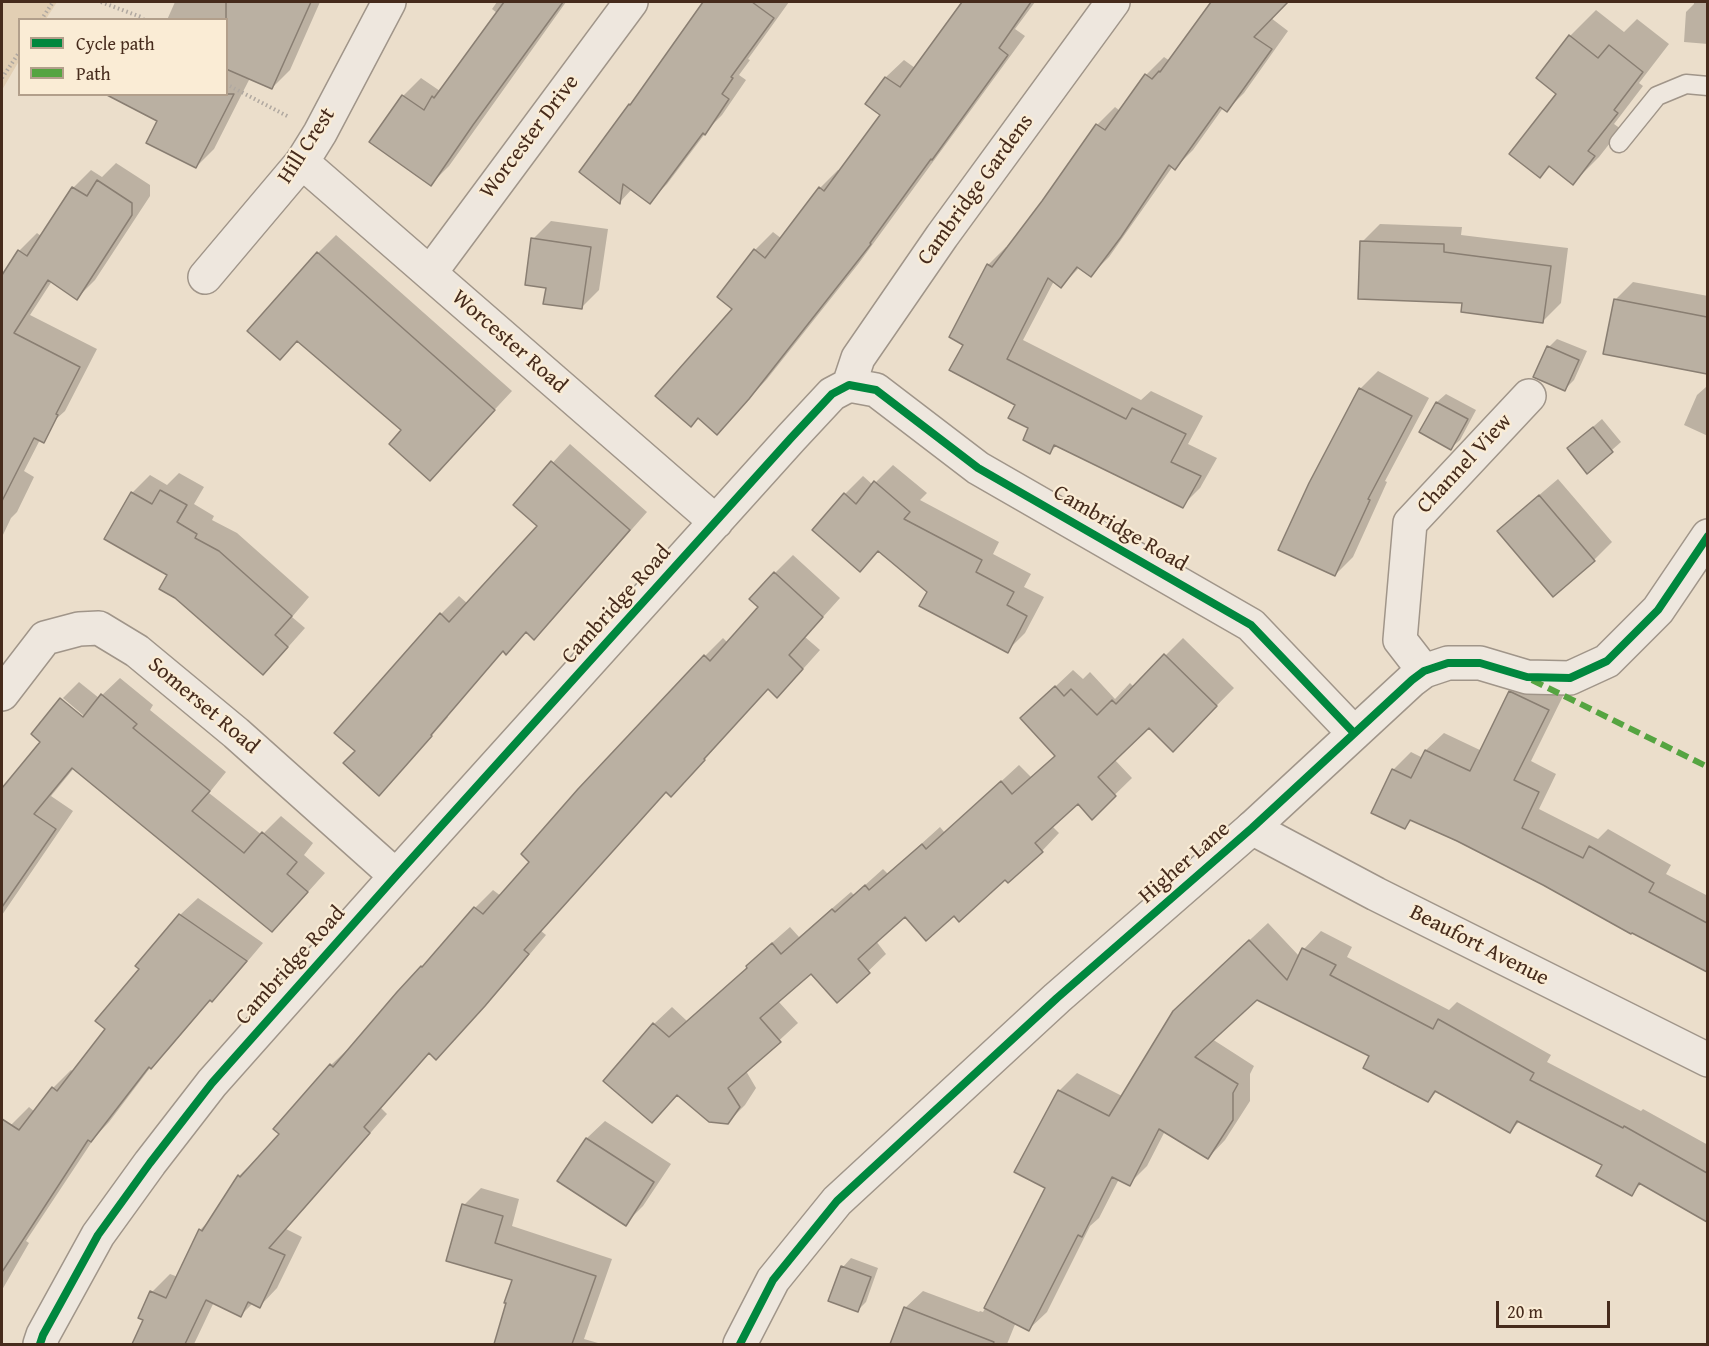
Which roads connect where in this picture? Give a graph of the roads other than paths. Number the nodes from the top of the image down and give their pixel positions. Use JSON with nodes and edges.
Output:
{"nodes":[{"id":1,"x":389,"y":2,"type":"edge"},
{"id":2,"x":631,"y":2,"type":"edge"},
{"id":3,"x":1113,"y":2,"type":"edge"},
{"id":4,"x":1707,"y":86,"type":"edge"},
{"id":5,"x":1619,"y":144,"type":"dead end"},
{"id":6,"x":302,"y":162,"type":"junction"},
{"id":7,"x":430,"y":273,"type":"junction"},
{"id":8,"x":205,"y":277,"type":"dead end"},
{"id":9,"x":849,"y":385,"type":"junction"},
{"id":10,"x":1529,"y":396,"type":"dead end"},
{"id":11,"x":716,"y":522,"type":"junction"},
{"id":12,"x":1707,"y":536,"type":"edge"},
{"id":13,"x":1424,"y":671,"type":"junction"},
{"id":14,"x":2,"y":694,"type":"edge"},
{"id":15,"x":1354,"y":733,"type":"junction"},
{"id":16,"x":1252,"y":828,"type":"junction"},
{"id":17,"x":396,"y":876,"type":"junction"},
{"id":18,"x":1707,"y":1060,"type":"edge"},
{"id":19,"x":40,"y":1344,"type":"edge"},
{"id":20,"x":740,"y":1344,"type":"edge"}],
"edges":[{"from":1,"to":6,"type":"street","name":"Hill Crest"},
{"from":2,"to":7,"type":"street","name":"Worcester Drive"},
{"from":3,"to":9,"type":"street","name":"Cambridge Gardens"},
{"from":4,"to":5,"type":"lane"},
{"from":6,"to":7,"type":"street","name":"Worcester Road"},
{"from":6,"to":8,"type":"street","name":"Hill Crest"},
{"from":7,"to":11,"type":"street","name":"Worcester Road"},
{"from":9,"to":11,"type":"street","name":"Cambridge Road"},
{"from":9,"to":15,"type":"street","name":"Cambridge Road"},
{"from":10,"to":13,"type":"street","name":"Channel View"},
{"from":11,"to":17,"type":"street","name":"Cambridge Road"},
{"from":12,"to":13,"type":"street","name":"Higher Lane"},
{"from":13,"to":15,"type":"street","name":"Higher Lane"},
{"from":14,"to":17,"type":"street","name":"Somerset Road"},
{"from":15,"to":16,"type":"street","name":"Higher Lane"},
{"from":16,"to":18,"type":"street","name":"Beaufort Avenue"},
{"from":16,"to":20,"type":"street","name":"Higher Lane"},
{"from":17,"to":19,"type":"street","name":"Cambridge Road"}]}
